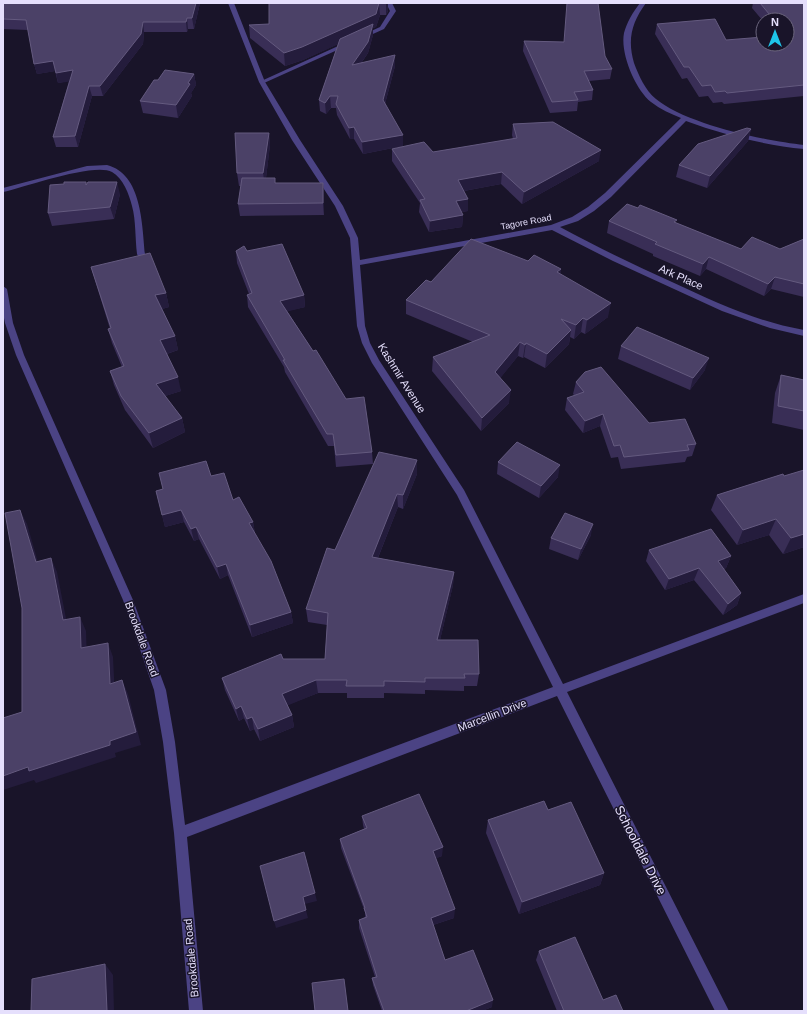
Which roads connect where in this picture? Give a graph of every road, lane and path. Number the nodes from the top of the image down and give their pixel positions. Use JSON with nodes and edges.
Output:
{"nodes":[{"id":1,"x":389,"y":3,"type":"edge"},
{"id":2,"x":643,"y":3,"type":"edge"},
{"id":3,"x":233,"y":4,"type":"edge"},
{"id":4,"x":262,"y":82,"type":"junction"},
{"id":5,"x":685,"y":118,"type":"junction"},
{"id":6,"x":804,"y":147,"type":"edge"},
{"id":7,"x":3,"y":190,"type":"edge"},
{"id":8,"x":553,"y":227,"type":"junction"},
{"id":9,"x":141,"y":254,"type":"edge"},
{"id":10,"x":357,"y":263,"type":"junction"},
{"id":11,"x":3,"y":289,"type":"edge"},
{"id":12,"x":804,"y":332,"type":"edge"},
{"id":13,"x":804,"y":598,"type":"edge"},
{"id":14,"x":560,"y":689,"type":"junction"},
{"id":15,"x":180,"y":833,"type":"junction"},
{"id":16,"x":196,"y":1011,"type":"edge"},
{"id":17,"x":722,"y":1011,"type":"edge"}],
"edges":[{"from":1,"to":4,"type":"street"},
{"from":2,"to":5,"type":"street"},
{"from":3,"to":4,"type":"street","name":"Kashmir Avenue"},
{"from":4,"to":10,"type":"street","name":"Kashmir Avenue"},
{"from":5,"to":6,"type":"street"},
{"from":5,"to":8,"type":"street","name":"Tagore Road"},
{"from":7,"to":9,"type":"street"},
{"from":8,"to":10,"type":"street","name":"Tagore Road"},
{"from":8,"to":12,"type":"street","name":"Ark Place"},
{"from":10,"to":14,"type":"street","name":"Kashmir Avenue"},
{"from":11,"to":15,"type":"street","name":"Brookdale Road"},
{"from":13,"to":14,"type":"street","name":"Marcellin Drive"},
{"from":14,"to":15,"type":"street","name":"Marcellin Drive"},
{"from":14,"to":17,"type":"street","name":"Schooldale Drive"},
{"from":15,"to":16,"type":"street","name":"Brookdale Road"}]}
